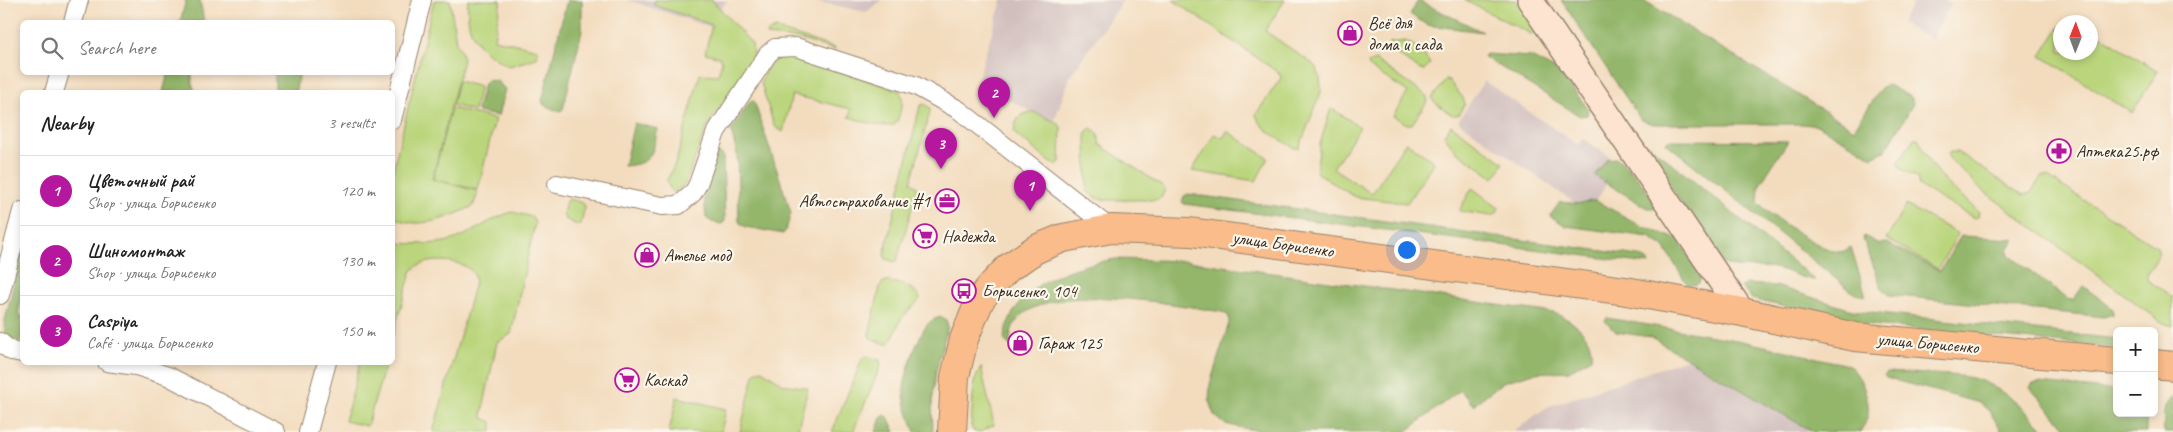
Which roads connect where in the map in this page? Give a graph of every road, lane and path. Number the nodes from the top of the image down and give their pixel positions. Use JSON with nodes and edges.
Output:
{"nodes":[{"id":1,"x":80,"y":0,"type":"edge"},
{"id":2,"x":422,"y":0,"type":"edge"},
{"id":3,"x":1530,"y":0,"type":"edge"},
{"id":4,"x":74,"y":20,"type":"edge"},
{"id":5,"x":59,"y":75,"type":"edge"},
{"id":6,"x":55,"y":90,"type":"edge"},
{"id":7,"x":395,"y":108,"type":"edge"},
{"id":8,"x":557,"y":184,"type":"dead end"},
{"id":9,"x":20,"y":220,"type":"edge"},
{"id":10,"x":1111,"y":229,"type":"junction"},
{"id":11,"x":0,"y":296,"type":"edge"},
{"id":12,"x":1742,"y":312,"type":"junction"},
{"id":13,"x":0,"y":342,"type":"edge"},
{"id":14,"x":20,"y":353,"type":"edge"},
{"id":15,"x":2113,"y":361,"type":"edge"},
{"id":16,"x":2158,"y":364,"type":"edge"},
{"id":17,"x":129,"y":365,"type":"edge"},
{"id":18,"x":326,"y":365,"type":"edge"},
{"id":19,"x":2173,"y":366,"type":"edge"},
{"id":20,"x":276,"y":432,"type":"edge"},
{"id":21,"x":308,"y":432,"type":"edge"},
{"id":22,"x":952,"y":432,"type":"edge"}],
"edges":[{"from":1,"to":4,"type":"street"},
{"from":2,"to":7,"type":"street"},
{"from":3,"to":12,"type":"main road"},
{"from":5,"to":6,"type":"street"},
{"from":8,"to":10,"type":"street"},
{"from":9,"to":11,"type":"street"},
{"from":10,"to":12,"type":"main road","name":"улица Борисенко"},
{"from":10,"to":22,"type":"main road","name":"улица Борисенко"},
{"from":12,"to":15,"type":"main road","name":"улица Борисенко"},
{"from":13,"to":14,"type":"street"},
{"from":16,"to":19,"type":"main road"},
{"from":17,"to":20,"type":"street"},
{"from":18,"to":21,"type":"street"}]}
